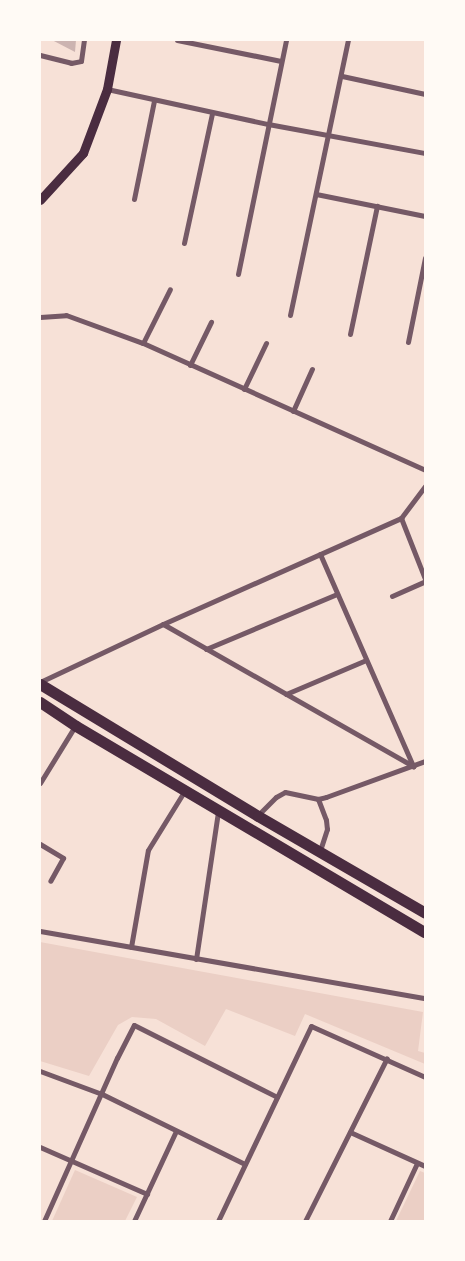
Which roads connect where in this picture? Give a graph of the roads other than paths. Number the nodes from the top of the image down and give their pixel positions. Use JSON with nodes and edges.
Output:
{"nodes":[{"id":1,"x":84,"y":40,"type":"edge"},
{"id":2,"x":116,"y":40,"type":"edge"},
{"id":3,"x":177,"y":40,"type":"edge"},
{"id":4,"x":286,"y":40,"type":"edge"},
{"id":5,"x":348,"y":40,"type":"edge"},
{"id":6,"x":40,"y":55,"type":"edge"},
{"id":7,"x":281,"y":61,"type":"junction"},
{"id":8,"x":342,"y":76,"type":"junction"},
{"id":9,"x":107,"y":90,"type":"junction"},
{"id":10,"x":425,"y":94,"type":"edge"},
{"id":11,"x":154,"y":101,"type":"junction"},
{"id":12,"x":212,"y":113,"type":"junction"},
{"id":13,"x":268,"y":124,"type":"junction"},
{"id":14,"x":329,"y":136,"type":"junction"},
{"id":15,"x":425,"y":153,"type":"edge"},
{"id":16,"x":316,"y":194,"type":"junction"},
{"id":17,"x":40,"y":199,"type":"edge"},
{"id":18,"x":134,"y":199,"type":"dead end"},
{"id":19,"x":377,"y":206,"type":"junction"},
{"id":20,"x":425,"y":216,"type":"edge"},
{"id":21,"x":184,"y":243,"type":"dead end"},
{"id":22,"x":425,"y":258,"type":"edge"},
{"id":23,"x":238,"y":274,"type":"dead end"},
{"id":24,"x":170,"y":289,"type":"dead end"},
{"id":25,"x":290,"y":315,"type":"dead end"},
{"id":26,"x":40,"y":317,"type":"edge"},
{"id":27,"x":211,"y":322,"type":"dead end"},
{"id":28,"x":350,"y":334,"type":"dead end"},
{"id":29,"x":408,"y":342,"type":"dead end"},
{"id":30,"x":143,"y":343,"type":"junction"},
{"id":31,"x":266,"y":343,"type":"dead end"},
{"id":32,"x":190,"y":365,"type":"junction"},
{"id":33,"x":312,"y":369,"type":"dead end"},
{"id":34,"x":244,"y":389,"type":"junction"},
{"id":35,"x":293,"y":411,"type":"junction"},
{"id":36,"x":425,"y":470,"type":"edge"},
{"id":37,"x":425,"y":486,"type":"edge"},
{"id":38,"x":401,"y":518,"type":"junction"},
{"id":39,"x":320,"y":554,"type":"junction"},
{"id":40,"x":425,"y":580,"type":"edge"},
{"id":41,"x":338,"y":594,"type":"junction"},
{"id":42,"x":392,"y":596,"type":"dead end"},
{"id":43,"x":163,"y":624,"type":"junction"},
{"id":44,"x":206,"y":649,"type":"junction"},
{"id":45,"x":366,"y":660,"type":"junction"},
{"id":46,"x":40,"y":683,"type":"edge"},
{"id":47,"x":286,"y":694,"type":"junction"},
{"id":48,"x":40,"y":702,"type":"edge"},
{"id":49,"x":76,"y":726,"type":"junction"},
{"id":50,"x":146,"y":748,"type":"junction"},
{"id":51,"x":425,"y":761,"type":"edge"},
{"id":52,"x":138,"y":762,"type":"junction"},
{"id":53,"x":169,"y":762,"type":"junction"},
{"id":54,"x":413,"y":766,"type":"junction"},
{"id":55,"x":161,"y":775,"type":"junction"},
{"id":56,"x":40,"y":783,"type":"edge"},
{"id":57,"x":186,"y":789,"type":"junction"},
{"id":58,"x":318,"y":799,"type":"junction"},
{"id":59,"x":218,"y":810,"type":"junction"},
{"id":60,"x":258,"y":816,"type":"junction"},
{"id":61,"x":40,"y":844,"type":"edge"},
{"id":62,"x":320,"y":851,"type":"junction"},
{"id":63,"x":50,"y":881,"type":"dead end"},
{"id":64,"x":425,"y":913,"type":"edge"},
{"id":65,"x":40,"y":931,"type":"edge"},
{"id":66,"x":425,"y":932,"type":"edge"},
{"id":67,"x":131,"y":947,"type":"junction"},
{"id":68,"x":196,"y":959,"type":"junction"},
{"id":69,"x":425,"y":998,"type":"edge"},
{"id":70,"x":388,"y":1058,"type":"junction"},
{"id":71,"x":40,"y":1071,"type":"edge"},
{"id":72,"x":425,"y":1077,"type":"edge"},
{"id":73,"x":102,"y":1094,"type":"junction"},
{"id":74,"x":277,"y":1097,"type":"junction"},
{"id":75,"x":176,"y":1131,"type":"junction"},
{"id":76,"x":350,"y":1132,"type":"junction"},
{"id":77,"x":40,"y":1147,"type":"edge"},
{"id":78,"x":72,"y":1161,"type":"junction"},
{"id":79,"x":417,"y":1163,"type":"junction"},
{"id":80,"x":245,"y":1164,"type":"junction"},
{"id":81,"x":425,"y":1166,"type":"edge"},
{"id":82,"x":147,"y":1194,"type":"junction"},
{"id":83,"x":44,"y":1221,"type":"edge"},
{"id":84,"x":134,"y":1221,"type":"edge"},
{"id":85,"x":218,"y":1221,"type":"edge"},
{"id":86,"x":306,"y":1221,"type":"edge"},
{"id":87,"x":390,"y":1221,"type":"edge"}],
"edges":[{"from":1,"to":6,"type":"street"},
{"from":2,"to":9,"type":"main road"},
{"from":3,"to":7,"type":"street"},
{"from":4,"to":7,"type":"street"},
{"from":5,"to":8,"type":"street"},
{"from":7,"to":13,"type":"street"},
{"from":8,"to":10,"type":"street"},
{"from":8,"to":14,"type":"street"},
{"from":9,"to":11,"type":"street"},
{"from":9,"to":17,"type":"main road"},
{"from":11,"to":12,"type":"street"},
{"from":11,"to":18,"type":"street"},
{"from":12,"to":13,"type":"street"},
{"from":12,"to":21,"type":"street"},
{"from":13,"to":14,"type":"street"},
{"from":13,"to":23,"type":"street"},
{"from":14,"to":15,"type":"street"},
{"from":14,"to":16,"type":"street"},
{"from":16,"to":19,"type":"street"},
{"from":16,"to":25,"type":"street"},
{"from":19,"to":20,"type":"street"},
{"from":19,"to":28,"type":"street"},
{"from":22,"to":29,"type":"street"},
{"from":24,"to":30,"type":"street"},
{"from":26,"to":30,"type":"street"},
{"from":27,"to":32,"type":"street"},
{"from":30,"to":32,"type":"street"},
{"from":31,"to":34,"type":"street"},
{"from":32,"to":34,"type":"street"},
{"from":33,"to":35,"type":"street"},
{"from":34,"to":35,"type":"street"},
{"from":35,"to":36,"type":"street"},
{"from":37,"to":38,"type":"street"},
{"from":38,"to":39,"type":"street"},
{"from":38,"to":40,"type":"street"},
{"from":39,"to":41,"type":"street"},
{"from":39,"to":43,"type":"street"},
{"from":40,"to":42,"type":"street"},
{"from":41,"to":44,"type":"street"},
{"from":41,"to":45,"type":"street"},
{"from":43,"to":44,"type":"street"},
{"from":43,"to":46,"type":"street"},
{"from":44,"to":47,"type":"street"},
{"from":45,"to":47,"type":"street"},
{"from":45,"to":54,"type":"street"},
{"from":46,"to":50,"type":"highway"},
{"from":47,"to":54,"type":"street"},
{"from":48,"to":49,"type":"highway"},
{"from":49,"to":52,"type":"highway"},
{"from":49,"to":56,"type":"street"},
{"from":50,"to":52,"type":"highway"},
{"from":50,"to":53,"type":"highway"},
{"from":51,"to":54,"type":"street"},
{"from":52,"to":55,"type":"highway"},
{"from":53,"to":55,"type":"highway"},
{"from":53,"to":60,"type":"highway"},
{"from":54,"to":58,"type":"street"},
{"from":55,"to":57,"type":"highway"},
{"from":57,"to":59,"type":"highway"},
{"from":57,"to":67,"type":"street"},
{"from":58,"to":60,"type":"street"},
{"from":58,"to":62,"type":"street"},
{"from":59,"to":66,"type":"highway"},
{"from":59,"to":68,"type":"street"},
{"from":60,"to":62,"type":"highway"},
{"from":61,"to":63,"type":"street"},
{"from":62,"to":64,"type":"highway"},
{"from":65,"to":67,"type":"street"},
{"from":67,"to":68,"type":"street"},
{"from":68,"to":69,"type":"street"},
{"from":70,"to":72,"type":"street"},
{"from":70,"to":74,"type":"street"},
{"from":70,"to":76,"type":"street"},
{"from":71,"to":73,"type":"street"},
{"from":73,"to":74,"type":"street"},
{"from":73,"to":75,"type":"street"},
{"from":73,"to":78,"type":"street"},
{"from":74,"to":80,"type":"street"},
{"from":75,"to":80,"type":"street"},
{"from":75,"to":82,"type":"street"},
{"from":76,"to":79,"type":"street"},
{"from":76,"to":86,"type":"street"},
{"from":77,"to":78,"type":"street"},
{"from":78,"to":82,"type":"street"},
{"from":78,"to":83,"type":"street"},
{"from":79,"to":81,"type":"street"},
{"from":79,"to":87,"type":"street"},
{"from":80,"to":85,"type":"street"},
{"from":82,"to":84,"type":"street"}]}
